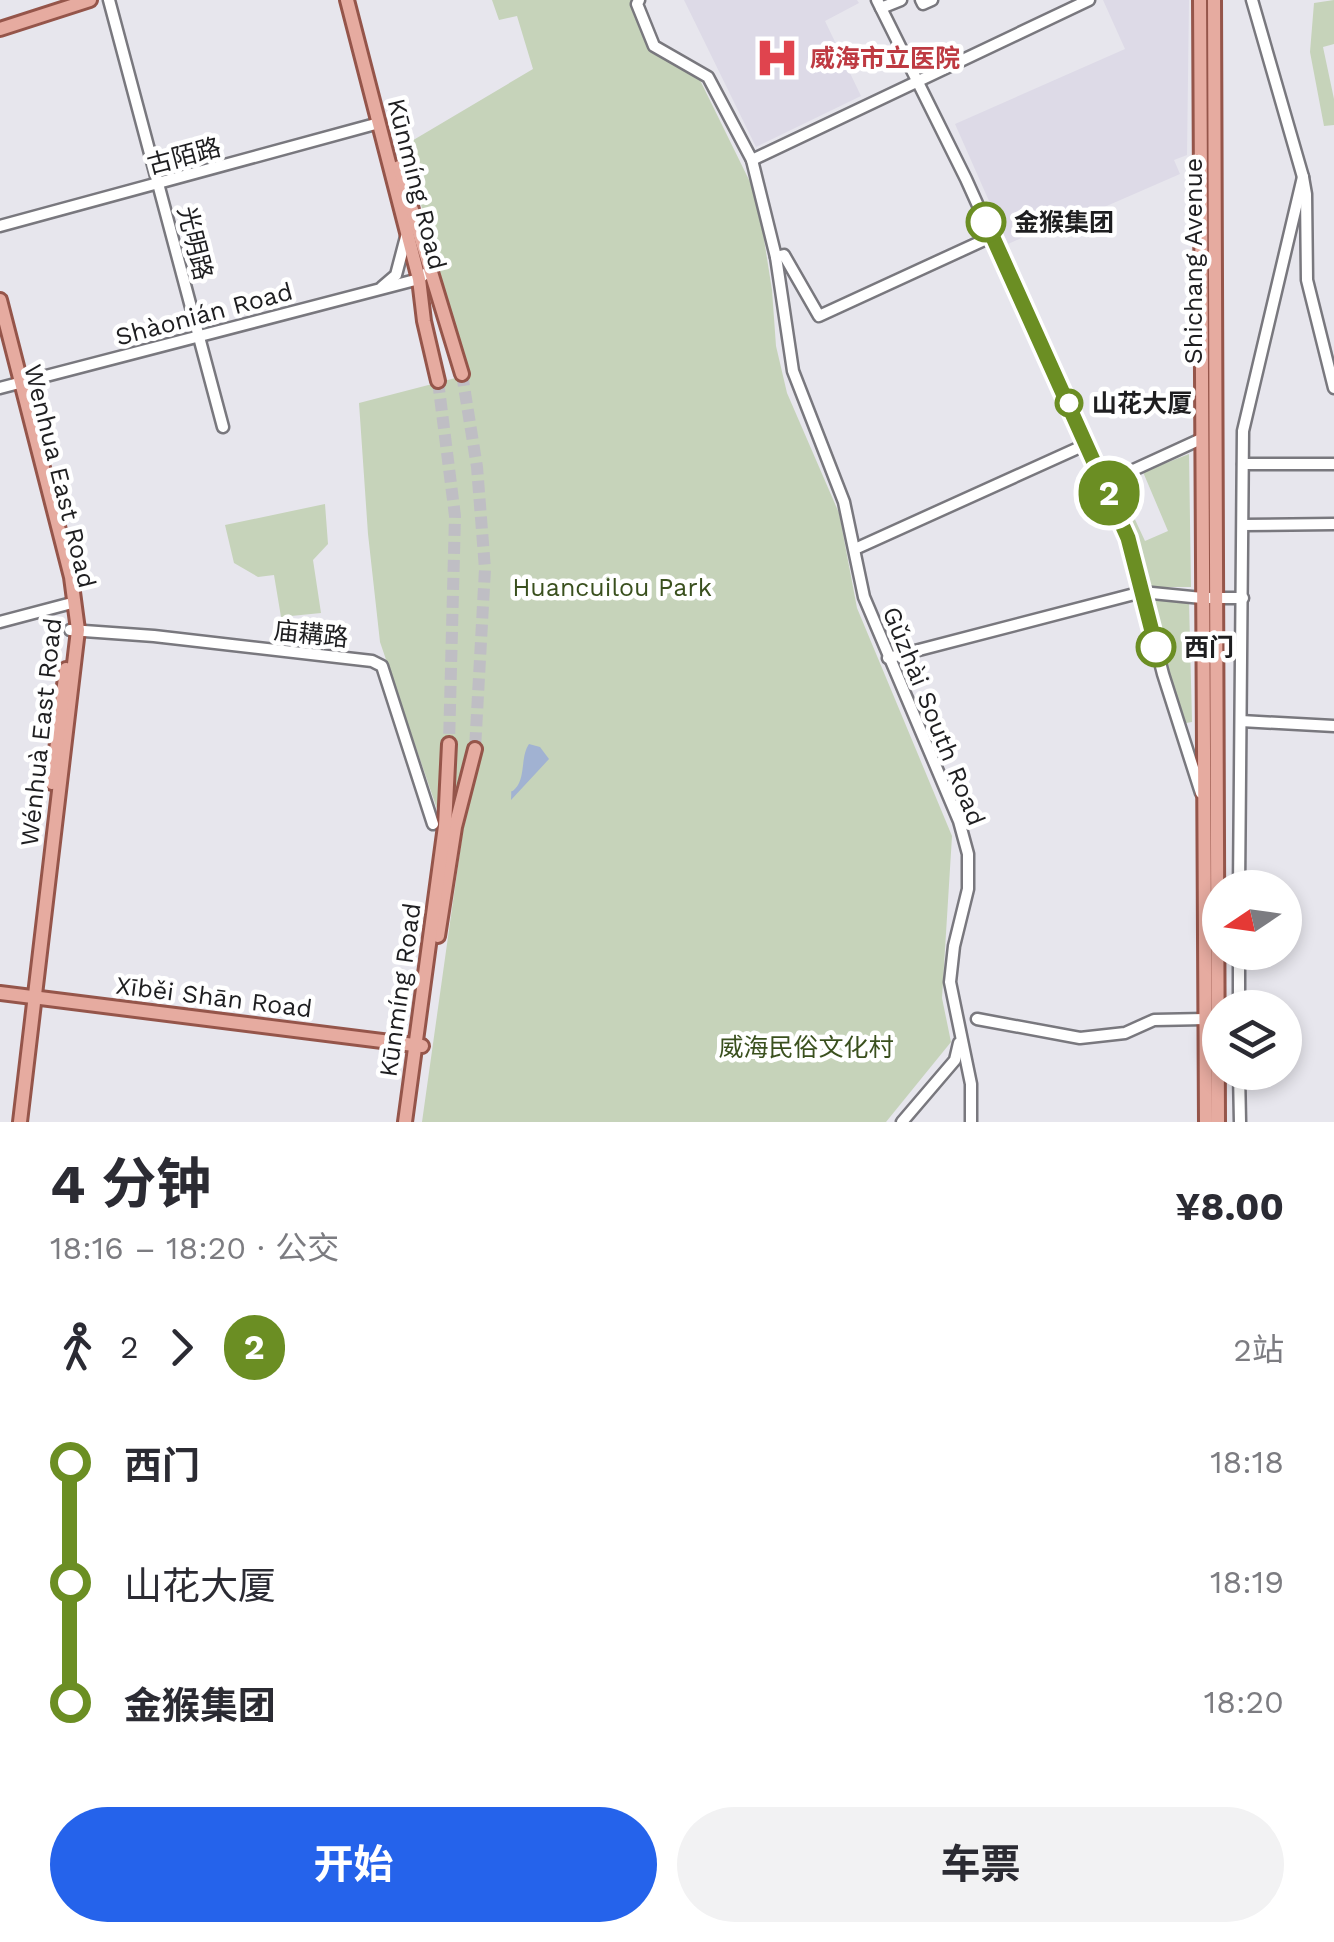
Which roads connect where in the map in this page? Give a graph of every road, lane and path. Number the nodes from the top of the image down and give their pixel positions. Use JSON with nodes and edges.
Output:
{"nodes":[{"id":1,"x":61,"y":0,"type":"edge"},
{"id":2,"x":90,"y":0,"type":"edge"},
{"id":3,"x":109,"y":0,"type":"edge"},
{"id":4,"x":346,"y":0,"type":"edge"},
{"id":5,"x":356,"y":0,"type":"edge"},
{"id":6,"x":639,"y":0,"type":"edge"},
{"id":7,"x":900,"y":0,"type":"edge"},
{"id":8,"x":921,"y":0,"type":"edge"},
{"id":9,"x":932,"y":0,"type":"edge"},
{"id":10,"x":1088,"y":0,"type":"edge"},
{"id":11,"x":1200,"y":0,"type":"edge"},
{"id":12,"x":1214,"y":0,"type":"edge"},
{"id":13,"x":1252,"y":0,"type":"edge"},
{"id":14,"x":879,"y":4,"type":"edge"},
{"id":15,"x":0,"y":20,"type":"edge"},
{"id":16,"x":0,"y":29,"type":"edge"},
{"id":17,"x":917,"y":80,"type":"junction"},
{"id":18,"x":378,"y":123,"type":"junction"},
{"id":19,"x":752,"y":160,"type":"junction"},
{"id":20,"x":1303,"y":177,"type":"junction"},
{"id":21,"x":160,"y":184,"type":"junction"},
{"id":22,"x":0,"y":226,"type":"edge"},
{"id":23,"x":406,"y":226,"type":"junction"},
{"id":24,"x":993,"y":236,"type":"junction"},
{"id":25,"x":776,"y":258,"type":"junction"},
{"id":26,"x":426,"y":263,"type":"junction"},
{"id":27,"x":419,"y":279,"type":"junction"},
{"id":28,"x":398,"y":284,"type":"junction"},
{"id":29,"x":379,"y":289,"type":"junction"},
{"id":30,"x":0,"y":300,"type":"edge"},
{"id":31,"x":444,"y":320,"type":"junction"},
{"id":32,"x":424,"y":321,"type":"junction"},
{"id":33,"x":0,"y":325,"type":"edge"},
{"id":34,"x":198,"y":336,"type":"junction"},
{"id":35,"x":462,"y":374,"type":"tunnel mouth"},
{"id":36,"x":438,"y":381,"type":"tunnel mouth"},
{"id":37,"x":18,"y":383,"type":"junction"},
{"id":38,"x":0,"y":388,"type":"edge"},
{"id":39,"x":1334,"y":388,"type":"edge"},
{"id":40,"x":224,"y":428,"type":"dead end"},
{"id":41,"x":1201,"y":439,"type":"junction"},
{"id":42,"x":1087,"y":444,"type":"junction"},
{"id":43,"x":1243,"y":464,"type":"junction"},
{"id":44,"x":1334,"y":464,"type":"edge"},
{"id":45,"x":1105,"y":483,"type":"junction"},
{"id":46,"x":1334,"y":524,"type":"edge"},
{"id":47,"x":1243,"y":526,"type":"junction"},
{"id":48,"x":856,"y":549,"type":"junction"},
{"id":49,"x":1142,"y":592,"type":"junction"},
{"id":50,"x":1209,"y":598,"type":"junction"},
{"id":51,"x":1243,"y":598,"type":"junction"},
{"id":52,"x":68,"y":604,"type":"junction"},
{"id":53,"x":0,"y":622,"type":"edge"},
{"id":54,"x":74,"y":630,"type":"junction"},
{"id":55,"x":888,"y":658,"type":"junction"},
{"id":56,"x":1242,"y":721,"type":"junction"},
{"id":57,"x":1334,"y":726,"type":"edge"},
{"id":58,"x":450,"y":744,"type":"tunnel mouth"},
{"id":59,"x":475,"y":749,"type":"tunnel mouth"},
{"id":60,"x":1210,"y":800,"type":"junction"},
{"id":61,"x":433,"y":824,"type":"dead end"},
{"id":62,"x":1239,"y":870,"type":"edge"},
{"id":63,"x":1206,"y":990,"type":"edge"},
{"id":64,"x":0,"y":993,"type":"edge"},
{"id":65,"x":32,"y":996,"type":"junction"},
{"id":66,"x":977,"y":1019,"type":"dead end"},
{"id":67,"x":1202,"y":1019,"type":"edge"},
{"id":68,"x":960,"y":1040,"type":"junction"},
{"id":69,"x":418,"y":1045,"type":"junction"},
{"id":70,"x":1206,"y":1090,"type":"edge"},
{"id":71,"x":1239,"y":1090,"type":"edge"},
{"id":72,"x":16,"y":1122,"type":"edge"},
{"id":73,"x":408,"y":1122,"type":"edge"},
{"id":74,"x":902,"y":1122,"type":"edge"},
{"id":75,"x":971,"y":1122,"type":"edge"},
{"id":76,"x":1206,"y":1122,"type":"edge"},
{"id":77,"x":1218,"y":1122,"type":"edge"},
{"id":78,"x":1240,"y":1122,"type":"edge"}],
"edges":[{"from":1,"to":15,"type":"main road"},
{"from":2,"to":16,"type":"main road"},
{"from":3,"to":21,"type":"street","name":"光明路"},
{"from":4,"to":18,"type":"main road","name":"Kūnmíng Road"},
{"from":5,"to":26,"type":"main road","name":"Kūnmíng Road"},
{"from":6,"to":19,"type":"street","name":"Gǔzhài South Road"},
{"from":7,"to":14,"type":"street"},
{"from":8,"to":9,"type":"street"},
{"from":10,"to":17,"type":"street"},
{"from":11,"to":41,"type":"main road","name":"Shichang Avenue"},
{"from":12,"to":50,"type":"main road","name":"Shichang Avenue"},
{"from":13,"to":20,"type":"street"},
{"from":14,"to":17,"type":"street"},
{"from":17,"to":19,"type":"street"},
{"from":17,"to":24,"type":"street"},
{"from":18,"to":21,"type":"street","name":"古陌路"},
{"from":18,"to":23,"type":"main road","name":"Kūnmíng Road"},
{"from":19,"to":25,"type":"street","name":"Gǔzhài South Road"},
{"from":20,"to":39,"type":"street"},
{"from":20,"to":43,"type":"street"},
{"from":21,"to":22,"type":"street","name":"古陌路"},
{"from":21,"to":34,"type":"street","name":"光明路"},
{"from":23,"to":27,"type":"main road","name":"Kūnmíng Road"},
{"from":23,"to":29,"type":"street"},
{"from":24,"to":25,"type":"street"},
{"from":24,"to":42,"type":"street"},
{"from":25,"to":48,"type":"street","name":"Gǔzhài South Road"},
{"from":26,"to":27,"type":"street"},
{"from":26,"to":31,"type":"main road","name":"Kūnmíng Road"},
{"from":27,"to":28,"type":"street","name":"Shàonián Road"},
{"from":27,"to":32,"type":"main road","name":"Kūnmíng Road"},
{"from":28,"to":29,"type":"street","name":"Shàonián Road"},
{"from":28,"to":32,"type":"street"},
{"from":29,"to":34,"type":"street","name":"Shàonián Road"},
{"from":30,"to":37,"type":"main road","name":"Wénhuà East Road"},
{"from":31,"to":32,"type":"main road"},
{"from":31,"to":35,"type":"main road","name":"Kūnmíng Road"},
{"from":32,"to":36,"type":"main road","name":"Kūnmíng Road"},
{"from":33,"to":37,"type":"main road","name":"Wenhua East Road"},
{"from":34,"to":37,"type":"street","name":"Shàonián Road"},
{"from":34,"to":40,"type":"street","name":"光明路"},
{"from":37,"to":38,"type":"street","name":"Shàonián Road"},
{"from":37,"to":52,"type":"main road","name":"Wenhua East Road"},
{"from":37,"to":54,"type":"main road","name":"Wénhuà East Road"},
{"from":41,"to":45,"type":"street"},
{"from":41,"to":50,"type":"main road","name":"Shichang Avenue"},
{"from":42,"to":45,"type":"street"},
{"from":42,"to":48,"type":"street"},
{"from":43,"to":44,"type":"street"},
{"from":43,"to":47,"type":"street"},
{"from":45,"to":49,"type":"street"},
{"from":46,"to":47,"type":"street"},
{"from":47,"to":51,"type":"street"},
{"from":48,"to":55,"type":"street","name":"Gǔzhài South Road"},
{"from":49,"to":50,"type":"street"},
{"from":49,"to":55,"type":"street"},
{"from":49,"to":60,"type":"street"},
{"from":50,"to":51,"type":"street"},
{"from":50,"to":60,"type":"main road","name":"Shichang Avenue"},
{"from":51,"to":56,"type":"street"},
{"from":52,"to":53,"type":"street"},
{"from":52,"to":54,"type":"main road","name":"Wenhua East Road"},
{"from":54,"to":61,"type":"street","name":"庙耩路"},
{"from":54,"to":65,"type":"main road","name":"Wenhua East Road"},
{"from":55,"to":68,"type":"street","name":"Gǔzhài South Road"},
{"from":56,"to":57,"type":"street"},
{"from":56,"to":62,"type":"street"},
{"from":58,"to":69,"type":"main road","name":"Kūnmíng Road"},
{"from":59,"to":69,"type":"main road","name":"Kūnmíng Road"},
{"from":60,"to":63,"type":"main road","name":"Shichang Avenue"},
{"from":60,"to":77,"type":"main road","name":"Shichang Avenue"},
{"from":64,"to":65,"type":"main road","name":"Xīběi Shān Road"},
{"from":65,"to":69,"type":"main road","name":"Xīběi Shān Road"},
{"from":65,"to":72,"type":"main road","name":"Wenhua East Road"},
{"from":66,"to":67,"type":"street"},
{"from":68,"to":74,"type":"street"},
{"from":68,"to":75,"type":"street","name":"Gǔzhài South Road"},
{"from":69,"to":73,"type":"main road","name":"Kūnmíng Road"},
{"from":70,"to":76,"type":"main road","name":"Shichang Avenue"},
{"from":71,"to":78,"type":"street"}]}
